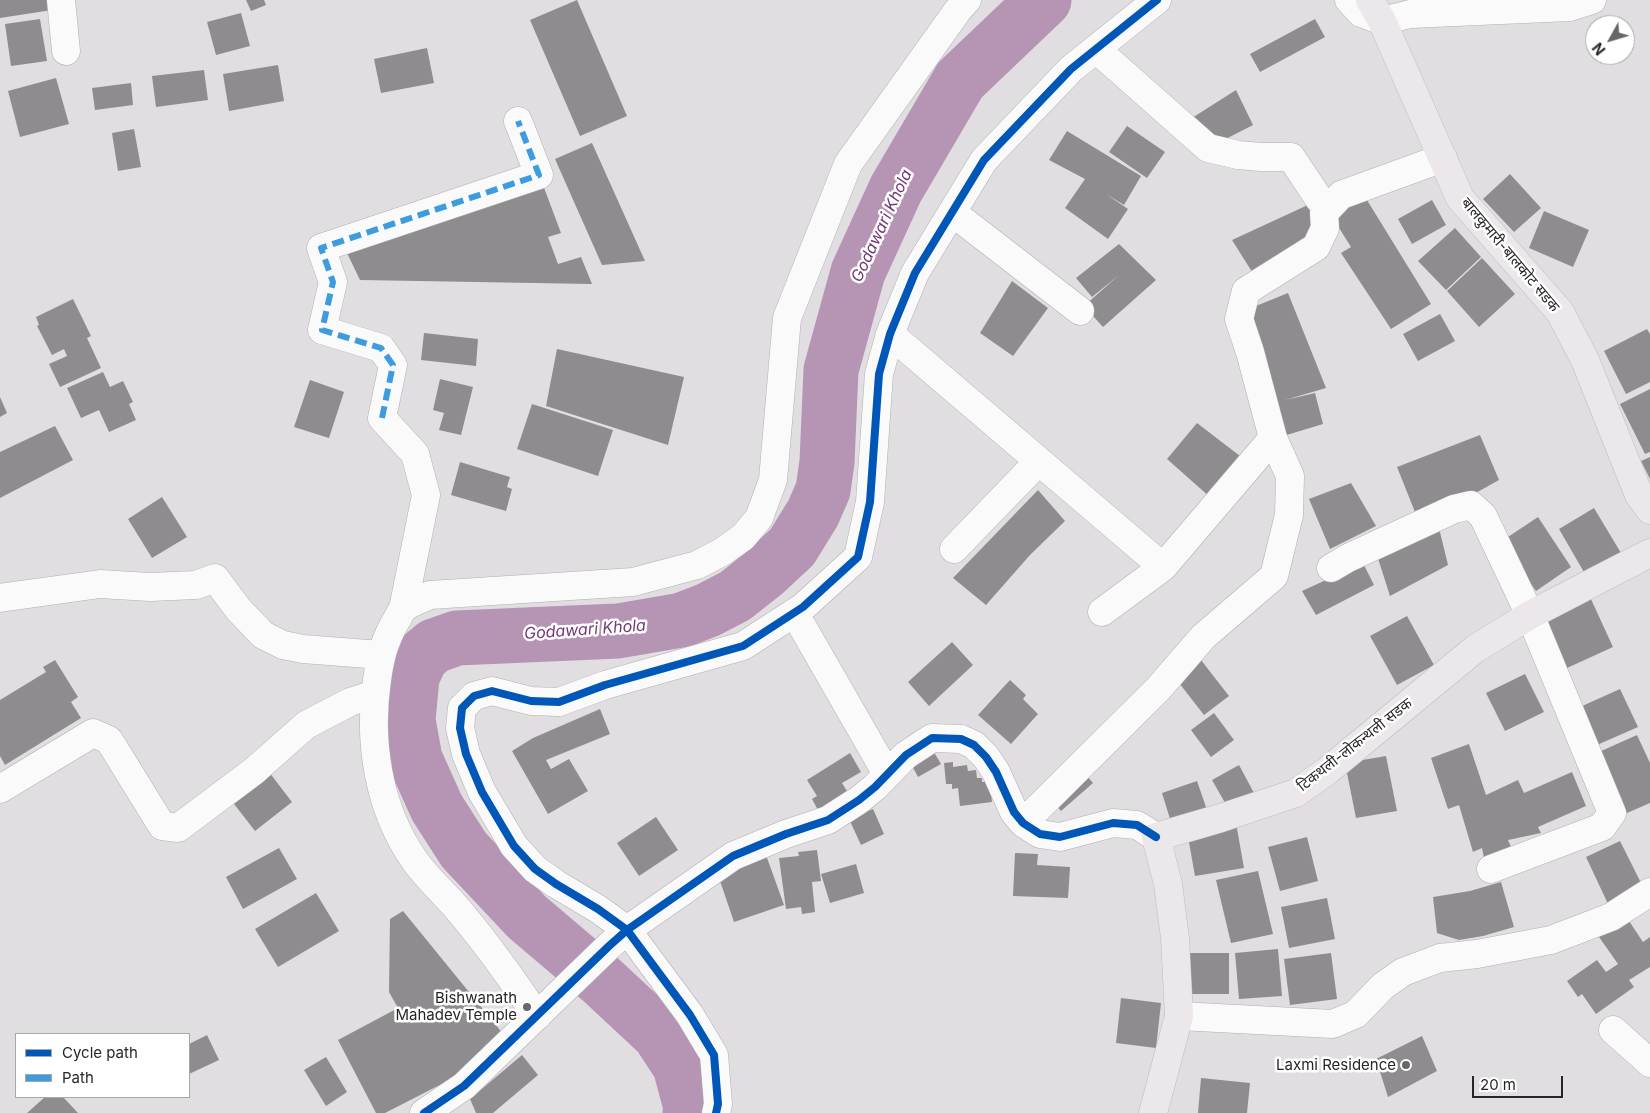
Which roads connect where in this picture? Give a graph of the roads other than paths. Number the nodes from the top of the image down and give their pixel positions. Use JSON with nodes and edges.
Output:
{"nodes":[{"id":1,"x":61,"y":0,"type":"edge"},
{"id":2,"x":967,"y":0,"type":"edge"},
{"id":3,"x":1157,"y":0,"type":"edge"},
{"id":4,"x":1349,"y":0,"type":"edge"},
{"id":5,"x":1592,"y":0,"type":"edge"},
{"id":6,"x":1407,"y":7,"type":"edge"},
{"id":7,"x":1376,"y":11,"type":"edge"},
{"id":8,"x":66,"y":51,"type":"dead end"},
{"id":9,"x":1105,"y":57,"type":"dead end"},
{"id":10,"x":518,"y":121,"type":"dead end"},
{"id":11,"x":1443,"y":158,"type":"junction"},
{"id":12,"x":1319,"y":199,"type":"dead end"},
{"id":13,"x":957,"y":216,"type":"dead end"},
{"id":14,"x":1080,"y":311,"type":"dead end"},
{"id":15,"x":890,"y":334,"type":"junction"},
{"id":16,"x":1273,"y":438,"type":"junction"},
{"id":17,"x":1039,"y":461,"type":"junction"},
{"id":18,"x":1650,"y":510,"type":"edge"},
{"id":19,"x":954,"y":549,"type":"dead end"},
{"id":20,"x":1650,"y":553,"type":"edge"},
{"id":21,"x":1163,"y":568,"type":"junction"},
{"id":22,"x":1331,"y":568,"type":"dead end"},
{"id":23,"x":0,"y":598,"type":"edge"},
{"id":24,"x":403,"y":609,"type":"junction"},
{"id":25,"x":1102,"y":612,"type":"dead end"},
{"id":26,"x":1530,"y":615,"type":"junction"},
{"id":27,"x":802,"y":626,"type":"dead end"},
{"id":28,"x":381,"y":655,"type":"junction"},
{"id":29,"x":375,"y":694,"type":"junction"},
{"id":30,"x":887,"y":774,"type":"junction"},
{"id":31,"x":0,"y":789,"type":"edge"},
{"id":32,"x":1023,"y":823,"type":"junction"},
{"id":33,"x":1156,"y":837,"type":"junction"},
{"id":34,"x":1491,"y":869,"type":"dead end"},
{"id":35,"x":1650,"y":892,"type":"edge"},
{"id":36,"x":618,"y":938,"type":"junction"},
{"id":37,"x":545,"y":1008,"type":"junction"},
{"id":38,"x":1179,"y":1016,"type":"junction"},
{"id":39,"x":1614,"y":1030,"type":"dead end"},
{"id":40,"x":1650,"y":1063,"type":"edge"},
{"id":41,"x":424,"y":1113,"type":"edge"},
{"id":42,"x":716,"y":1113,"type":"edge"},
{"id":43,"x":1153,"y":1113,"type":"edge"}],
"edges":[{"from":1,"to":8,"type":"street"},
{"from":2,"to":24,"type":"street"},
{"from":3,"to":15,"type":"street"},
{"from":4,"to":7,"type":"street"},
{"from":5,"to":6,"type":"street"},
{"from":6,"to":7,"type":"street"},
{"from":7,"to":11,"type":"main road","name":"बालकुमारी-बालकोट सडक"},
{"from":9,"to":12,"type":"street"},
{"from":10,"to":24,"type":"street"},
{"from":11,"to":16,"type":"street"},
{"from":11,"to":18,"type":"main road","name":"बालकुमारी-बालकोट सडक"},
{"from":13,"to":14,"type":"street"},
{"from":15,"to":17,"type":"street"},
{"from":15,"to":36,"type":"street"},
{"from":16,"to":21,"type":"street"},
{"from":16,"to":32,"type":"street"},
{"from":17,"to":19,"type":"street"},
{"from":17,"to":21,"type":"street"},
{"from":20,"to":26,"type":"main road","name":"टिकथली-लोकन्थली सडक"},
{"from":21,"to":25,"type":"street"},
{"from":22,"to":26,"type":"street"},
{"from":23,"to":28,"type":"street"},
{"from":24,"to":28,"type":"street"},
{"from":26,"to":33,"type":"main road","name":"टिकथली-लोकन्थली सडक"},
{"from":26,"to":34,"type":"street"},
{"from":27,"to":30,"type":"street"},
{"from":28,"to":29,"type":"street"},
{"from":29,"to":31,"type":"street"},
{"from":29,"to":37,"type":"street"},
{"from":30,"to":32,"type":"street"},
{"from":30,"to":36,"type":"street"},
{"from":32,"to":33,"type":"street"},
{"from":33,"to":38,"type":"main road"},
{"from":35,"to":38,"type":"street"},
{"from":36,"to":37,"type":"street"},
{"from":36,"to":42,"type":"street"},
{"from":37,"to":41,"type":"street"},
{"from":38,"to":43,"type":"main road"},
{"from":39,"to":40,"type":"street"}]}
